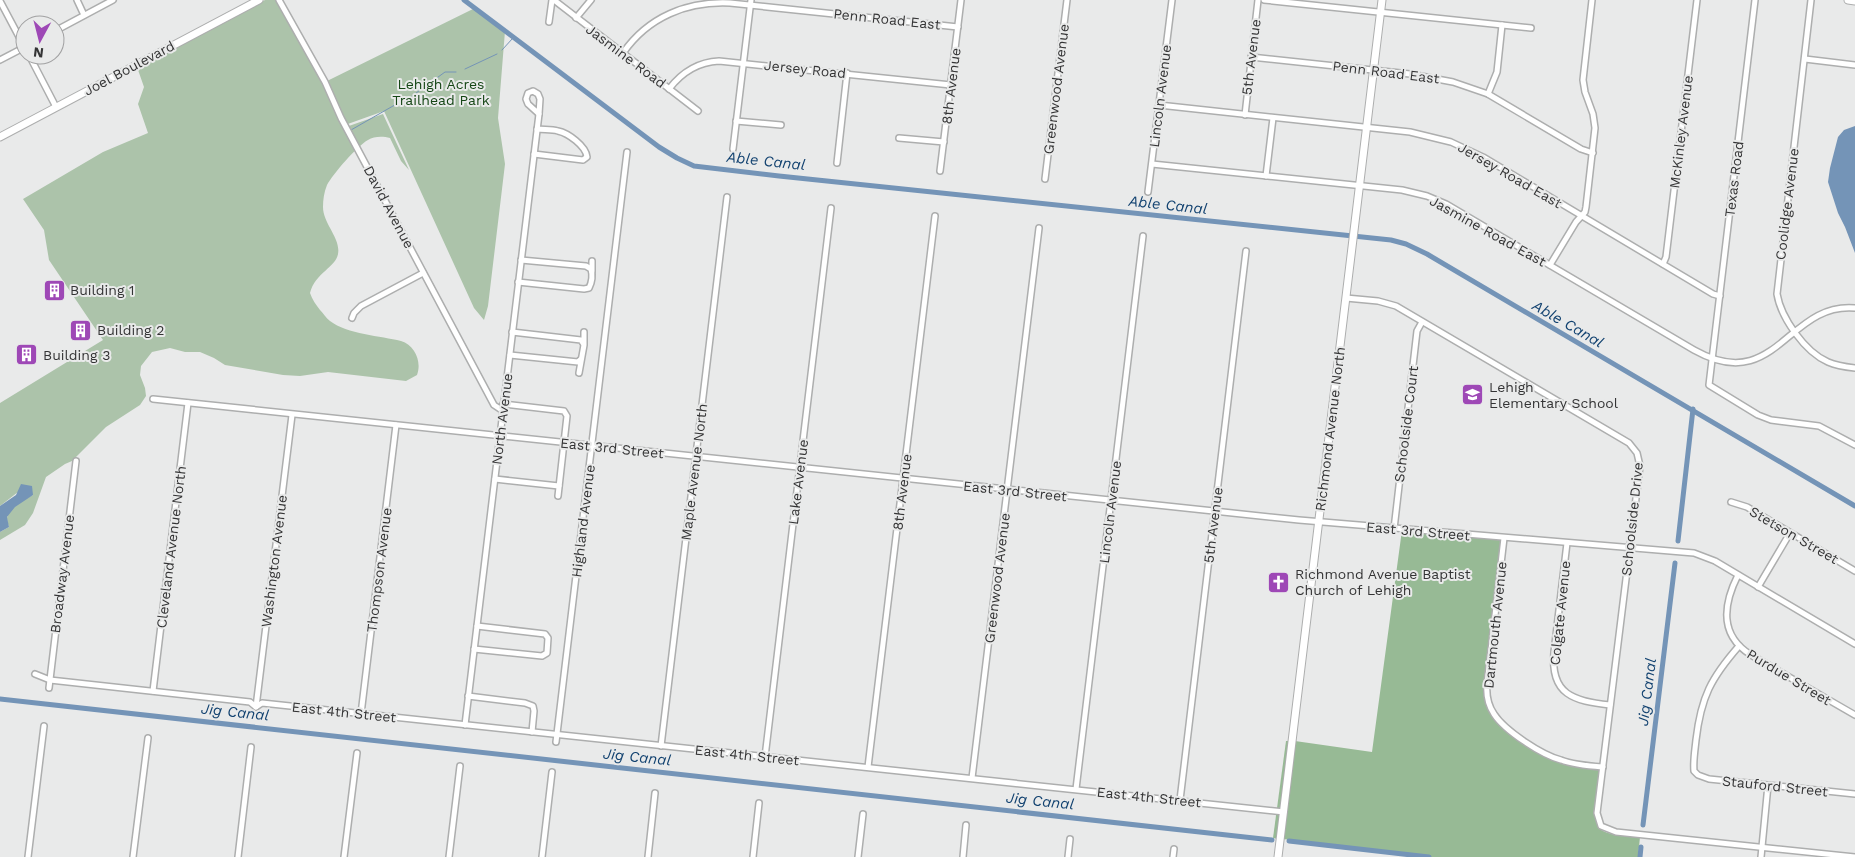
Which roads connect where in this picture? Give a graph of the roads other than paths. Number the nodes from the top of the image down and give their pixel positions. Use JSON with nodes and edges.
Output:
{"nodes":[{"id":1,"x":76,"y":0,"type":"edge"},
{"id":2,"x":113,"y":0,"type":"edge"},
{"id":3,"x":259,"y":0,"type":"edge"},
{"id":4,"x":279,"y":0,"type":"edge"},
{"id":5,"x":553,"y":0,"type":"edge"},
{"id":6,"x":591,"y":0,"type":"edge"},
{"id":7,"x":961,"y":0,"type":"edge"},
{"id":8,"x":1067,"y":0,"type":"edge"},
{"id":9,"x":1172,"y":0,"type":"edge"},
{"id":10,"x":1258,"y":0,"type":"edge"},
{"id":11,"x":1264,"y":0,"type":"edge"},
{"id":12,"x":1382,"y":0,"type":"edge"},
{"id":13,"x":1592,"y":0,"type":"edge"},
{"id":14,"x":1697,"y":0,"type":"edge"},
{"id":15,"x":1755,"y":0,"type":"edge"},
{"id":16,"x":1811,"y":0,"type":"edge"},
{"id":17,"x":1848,"y":0,"type":"edge"},
{"id":18,"x":0,"y":1,"type":"edge"},
{"id":19,"x":1855,"y":1,"type":"edge"},
{"id":20,"x":751,"y":2,"type":"edge"},
{"id":21,"x":1380,"y":12,"type":"junction"},
{"id":22,"x":84,"y":15,"type":"junction"},
{"id":23,"x":576,"y":18,"type":"junction"},
{"id":24,"x":550,"y":22,"type":"dead end"},
{"id":25,"x":65,"y":25,"type":"edge"},
{"id":26,"x":1502,"y":25,"type":"junction"},
{"id":27,"x":958,"y":27,"type":"junction"},
{"id":28,"x":1531,"y":28,"type":"dead end"},
{"id":29,"x":15,"y":29,"type":"edge"},
{"id":30,"x":15,"y":52,"type":"edge"},
{"id":31,"x":623,"y":53,"type":"junction"},
{"id":32,"x":1251,"y":57,"type":"junction"},
{"id":33,"x":1804,"y":59,"type":"junction"},
{"id":34,"x":0,"y":60,"type":"edge"},
{"id":35,"x":743,"y":63,"type":"junction"},
{"id":36,"x":33,"y":65,"type":"edge"},
{"id":37,"x":1855,"y":65,"type":"edge"},
{"id":38,"x":1374,"y":70,"type":"junction"},
{"id":39,"x":847,"y":73,"type":"junction"},
{"id":40,"x":951,"y":85,"type":"junction"},
{"id":41,"x":669,"y":89,"type":"junction"},
{"id":42,"x":1488,"y":94,"type":"junction"},
{"id":43,"x":1159,"y":106,"type":"junction"},
{"id":44,"x":56,"y":107,"type":"junction"},
{"id":45,"x":698,"y":111,"type":"dead end"},
{"id":46,"x":539,"y":114,"type":"dead end"},
{"id":47,"x":1245,"y":115,"type":"junction"},
{"id":48,"x":1272,"y":118,"type":"junction"},
{"id":49,"x":736,"y":121,"type":"junction"},
{"id":50,"x":781,"y":125,"type":"dead end"},
{"id":51,"x":1366,"y":128,"type":"junction"},
{"id":52,"x":537,"y":129,"type":"junction"},
{"id":53,"x":0,"y":137,"type":"edge"},
{"id":54,"x":899,"y":138,"type":"dead end"},
{"id":55,"x":944,"y":142,"type":"junction"},
{"id":56,"x":733,"y":149,"type":"dead end"},
{"id":57,"x":628,"y":152,"type":"dead end"},
{"id":58,"x":1593,"y":153,"type":"junction"},
{"id":59,"x":534,"y":154,"type":"junction"},
{"id":60,"x":837,"y":163,"type":"dead end"},
{"id":61,"x":1152,"y":164,"type":"junction"},
{"id":62,"x":940,"y":171,"type":"dead end"},
{"id":63,"x":1266,"y":176,"type":"junction"},
{"id":64,"x":1044,"y":179,"type":"dead end"},
{"id":65,"x":1359,"y":186,"type":"junction"},
{"id":66,"x":1148,"y":192,"type":"dead end"},
{"id":67,"x":727,"y":197,"type":"dead end"},
{"id":68,"x":831,"y":208,"type":"dead end"},
{"id":69,"x":935,"y":216,"type":"dead end"},
{"id":70,"x":1580,"y":216,"type":"junction"},
{"id":71,"x":1039,"y":228,"type":"dead end"},
{"id":72,"x":1143,"y":236,"type":"dead end"},
{"id":73,"x":1246,"y":250,"type":"dead end"},
{"id":74,"x":521,"y":260,"type":"junction"},
{"id":75,"x":592,"y":261,"type":"dead end"},
{"id":76,"x":1663,"y":264,"type":"junction"},
{"id":77,"x":1550,"y":265,"type":"junction"},
{"id":78,"x":592,"y":272,"type":"junction"},
{"id":79,"x":423,"y":273,"type":"junction"},
{"id":80,"x":518,"y":282,"type":"junction"},
{"id":81,"x":1720,"y":296,"type":"junction"},
{"id":82,"x":1346,"y":298,"type":"junction"},
{"id":83,"x":1855,"y":308,"type":"edge"},
{"id":84,"x":352,"y":318,"type":"dead end"},
{"id":85,"x":1422,"y":322,"type":"junction"},
{"id":86,"x":1795,"y":331,"type":"junction"},
{"id":87,"x":512,"y":332,"type":"junction"},
{"id":88,"x":584,"y":332,"type":"dead end"},
{"id":89,"x":583,"y":343,"type":"junction"},
{"id":90,"x":510,"y":355,"type":"junction"},
{"id":91,"x":1712,"y":358,"type":"junction"},
{"id":92,"x":580,"y":360,"type":"junction"},
{"id":93,"x":1855,"y":368,"type":"edge"},
{"id":94,"x":579,"y":373,"type":"dead end"},
{"id":95,"x":153,"y":399,"type":"dead end"},
{"id":96,"x":188,"y":403,"type":"junction"},
{"id":97,"x":504,"y":404,"type":"junction"},
{"id":98,"x":503,"y":411,"type":"junction"},
{"id":99,"x":292,"y":415,"type":"junction"},
{"id":100,"x":396,"y":426,"type":"junction"},
{"id":101,"x":500,"y":436,"type":"junction"},
{"id":102,"x":564,"y":443,"type":"junction"},
{"id":103,"x":1855,"y":445,"type":"edge"},
{"id":104,"x":592,"y":446,"type":"junction"},
{"id":105,"x":696,"y":457,"type":"junction"},
{"id":106,"x":76,"y":461,"type":"dead end"},
{"id":107,"x":799,"y":468,"type":"junction"},
{"id":108,"x":495,"y":479,"type":"junction"},
{"id":109,"x":903,"y":479,"type":"junction"},
{"id":110,"x":559,"y":486,"type":"junction"},
{"id":111,"x":1007,"y":490,"type":"junction"},
{"id":112,"x":558,"y":496,"type":"dead end"},
{"id":113,"x":1111,"y":501,"type":"junction"},
{"id":114,"x":1731,"y":502,"type":"dead end"},
{"id":115,"x":1215,"y":512,"type":"junction"},
{"id":116,"x":1319,"y":522,"type":"junction"},
{"id":117,"x":1394,"y":529,"type":"junction"},
{"id":118,"x":1790,"y":533,"type":"junction"},
{"id":119,"x":1504,"y":538,"type":"junction"},
{"id":120,"x":1567,"y":543,"type":"junction"},
{"id":121,"x":1630,"y":547,"type":"junction"},
{"id":122,"x":1855,"y":571,"type":"edge"},
{"id":123,"x":1738,"y":574,"type":"junction"},
{"id":124,"x":1758,"y":587,"type":"junction"},
{"id":125,"x":477,"y":626,"type":"junction"},
{"id":126,"x":1855,"y":644,"type":"edge"},
{"id":127,"x":1739,"y":646,"type":"junction"},
{"id":128,"x":474,"y":648,"type":"junction"},
{"id":129,"x":35,"y":674,"type":"dead end"},
{"id":130,"x":50,"y":680,"type":"junction"},
{"id":131,"x":49,"y":688,"type":"dead end"},
{"id":132,"x":153,"y":691,"type":"junction"},
{"id":133,"x":468,"y":696,"type":"junction"},
{"id":134,"x":1610,"y":705,"type":"junction"},
{"id":135,"x":256,"y":708,"type":"junction"},
{"id":136,"x":361,"y":714,"type":"junction"},
{"id":137,"x":1855,"y":715,"type":"edge"},
{"id":138,"x":465,"y":725,"type":"junction"},
{"id":139,"x":44,"y":726,"type":"dead end"},
{"id":140,"x":532,"y":732,"type":"junction"},
{"id":141,"x":557,"y":735,"type":"junction"},
{"id":142,"x":148,"y":738,"type":"dead end"},
{"id":143,"x":556,"y":742,"type":"dead end"},
{"id":144,"x":251,"y":746,"type":"dead end"},
{"id":145,"x":661,"y":746,"type":"junction"},
{"id":146,"x":356,"y":753,"type":"dead end"},
{"id":147,"x":764,"y":757,"type":"junction"},
{"id":148,"x":460,"y":766,"type":"dead end"},
{"id":149,"x":1603,"y":767,"type":"junction"},
{"id":150,"x":868,"y":768,"type":"junction"},
{"id":151,"x":552,"y":772,"type":"dead end"},
{"id":152,"x":972,"y":778,"type":"junction"},
{"id":153,"x":1768,"y":785,"type":"junction"},
{"id":154,"x":1076,"y":789,"type":"junction"},
{"id":155,"x":655,"y":793,"type":"dead end"},
{"id":156,"x":1855,"y":794,"type":"edge"},
{"id":157,"x":1180,"y":800,"type":"junction"},
{"id":158,"x":759,"y":803,"type":"dead end"},
{"id":159,"x":1284,"y":812,"type":"junction"},
{"id":160,"x":863,"y":814,"type":"dead end"},
{"id":161,"x":966,"y":825,"type":"dead end"},
{"id":162,"x":1070,"y":838,"type":"dead end"},
{"id":163,"x":1762,"y":847,"type":"junction"},
{"id":164,"x":1174,"y":849,"type":"dead end"},
{"id":165,"x":28,"y":857,"type":"edge"},
{"id":166,"x":133,"y":857,"type":"edge"},
{"id":167,"x":238,"y":857,"type":"edge"},
{"id":168,"x":344,"y":857,"type":"edge"},
{"id":169,"x":449,"y":857,"type":"edge"},
{"id":170,"x":542,"y":857,"type":"edge"},
{"id":171,"x":648,"y":857,"type":"edge"},
{"id":172,"x":753,"y":857,"type":"edge"},
{"id":173,"x":858,"y":857,"type":"edge"},
{"id":174,"x":963,"y":857,"type":"edge"},
{"id":175,"x":1068,"y":857,"type":"edge"},
{"id":176,"x":1173,"y":857,"type":"edge"},
{"id":177,"x":1278,"y":857,"type":"edge"},
{"id":178,"x":1761,"y":857,"type":"edge"},
{"id":179,"x":1855,"y":857,"type":"edge"}],
"edges":[{"from":1,"to":22,"type":"street"},
{"from":2,"to":22,"type":"street"},
{"from":3,"to":44,"type":"street","name":"Joel Boulevard"},
{"from":4,"to":79,"type":"street","name":"David Avenue"},
{"from":5,"to":23,"type":"street","name":"Jasmine Road"},
{"from":5,"to":24,"type":"street"},
{"from":6,"to":23,"type":"street"},
{"from":7,"to":27,"type":"street","name":"8th Avenue"},
{"from":8,"to":64,"type":"street","name":"Greenwood Avenue"},
{"from":9,"to":43,"type":"street","name":"Lincoln Avenue"},
{"from":10,"to":32,"type":"street","name":"5th Avenue"},
{"from":11,"to":21,"type":"street"},
{"from":12,"to":21,"type":"street","name":"Richmond Avenue North"},
{"from":13,"to":58,"type":"street"},
{"from":14,"to":76,"type":"street","name":"McKinley Avenue"},
{"from":15,"to":81,"type":"street","name":"Texas Road"},
{"from":16,"to":33,"type":"street","name":"Coolidge Avenue"},
{"from":17,"to":19,"type":"street"},
{"from":18,"to":29,"type":"street"},
{"from":20,"to":27,"type":"street","name":"Penn Road East"},
{"from":20,"to":31,"type":"street","name":"Penn Road East"},
{"from":20,"to":35,"type":"street"},
{"from":21,"to":26,"type":"street"},
{"from":21,"to":38,"type":"street","name":"Richmond Avenue North"},
{"from":22,"to":25,"type":"street"},
{"from":23,"to":31,"type":"street","name":"Jasmine Road"},
{"from":26,"to":28,"type":"street"},
{"from":26,"to":42,"type":"street"},
{"from":27,"to":40,"type":"street","name":"8th Avenue"},
{"from":30,"to":34,"type":"street"},
{"from":31,"to":41,"type":"street","name":"Jasmine Road"},
{"from":32,"to":38,"type":"street","name":"Penn Road East"},
{"from":32,"to":47,"type":"street","name":"5th Avenue"},
{"from":33,"to":37,"type":"street"},
{"from":33,"to":86,"type":"street","name":"Coolidge Avenue"},
{"from":35,"to":39,"type":"street","name":"Jersey Road"},
{"from":35,"to":41,"type":"street","name":"Jersey Road"},
{"from":35,"to":49,"type":"street"},
{"from":36,"to":44,"type":"street"},
{"from":38,"to":42,"type":"street","name":"Penn Road East"},
{"from":38,"to":51,"type":"street","name":"Richmond Avenue North"},
{"from":39,"to":40,"type":"street","name":"Jersey Road"},
{"from":39,"to":60,"type":"street"},
{"from":40,"to":55,"type":"street","name":"8th Avenue"},
{"from":41,"to":45,"type":"street","name":"Jasmine Road"},
{"from":42,"to":58,"type":"street","name":"Penn Road East"},
{"from":43,"to":47,"type":"street","name":"Jersey Road East"},
{"from":43,"to":61,"type":"street","name":"Lincoln Avenue"},
{"from":44,"to":53,"type":"street","name":"Joel Boulevard"},
{"from":46,"to":52,"type":"street","name":"North Avenue"},
{"from":47,"to":48,"type":"street","name":"Jersey Road East"},
{"from":48,"to":51,"type":"street","name":"Jersey Road East"},
{"from":48,"to":63,"type":"street"},
{"from":49,"to":50,"type":"street"},
{"from":49,"to":56,"type":"street"},
{"from":51,"to":65,"type":"street","name":"Richmond Avenue North"},
{"from":51,"to":70,"type":"street","name":"Jersey Road East"},
{"from":52,"to":59,"type":"street","name":"North Avenue"},
{"from":52,"to":59,"type":"street"},
{"from":54,"to":55,"type":"street"},
{"from":55,"to":62,"type":"street","name":"8th Avenue"},
{"from":57,"to":104,"type":"street","name":"Highland Avenue"},
{"from":58,"to":70,"type":"street"},
{"from":59,"to":74,"type":"street","name":"North Avenue"},
{"from":61,"to":63,"type":"street","name":"Jasmine Road East"},
{"from":61,"to":66,"type":"street","name":"Lincoln Avenue"},
{"from":63,"to":65,"type":"street","name":"Jasmine Road East"},
{"from":65,"to":77,"type":"street","name":"Jasmine Road East"},
{"from":65,"to":82,"type":"street","name":"Richmond Avenue North"},
{"from":67,"to":105,"type":"street","name":"Maple Avenue North"},
{"from":68,"to":107,"type":"street","name":"Lake Avenue"},
{"from":69,"to":109,"type":"street","name":"8th Avenue"},
{"from":70,"to":76,"type":"street","name":"Jersey Road East"},
{"from":70,"to":77,"type":"street"},
{"from":71,"to":111,"type":"street","name":"Greenwood Avenue"},
{"from":72,"to":113,"type":"street","name":"Lincoln Avenue"},
{"from":73,"to":115,"type":"street","name":"5th Avenue"},
{"from":74,"to":78,"type":"street"},
{"from":74,"to":80,"type":"street","name":"North Avenue"},
{"from":75,"to":78,"type":"street"},
{"from":76,"to":81,"type":"street","name":"Jersey Road East"},
{"from":77,"to":91,"type":"street","name":"Jasmine Road East"},
{"from":78,"to":80,"type":"street"},
{"from":79,"to":84,"type":"street"},
{"from":79,"to":98,"type":"street","name":"David Avenue"},
{"from":80,"to":87,"type":"street","name":"North Avenue"},
{"from":81,"to":91,"type":"street","name":"Texas Road"},
{"from":82,"to":85,"type":"street","name":"Schoolside Drive"},
{"from":82,"to":116,"type":"street","name":"Richmond Avenue North"},
{"from":83,"to":86,"type":"street","name":"Jasmine Road East"},
{"from":85,"to":117,"type":"street","name":"Schoolside Court"},
{"from":85,"to":121,"type":"street","name":"Schoolside Drive"},
{"from":86,"to":91,"type":"street","name":"Jasmine Road East"},
{"from":86,"to":93,"type":"street","name":"Coolidge Avenue"},
{"from":87,"to":89,"type":"street"},
{"from":87,"to":90,"type":"street","name":"North Avenue"},
{"from":88,"to":89,"type":"street"},
{"from":89,"to":92,"type":"street"},
{"from":90,"to":92,"type":"street"},
{"from":90,"to":97,"type":"street","name":"North Avenue"},
{"from":91,"to":103,"type":"street","name":"Texas Road"},
{"from":92,"to":94,"type":"street"},
{"from":95,"to":96,"type":"street","name":"East 3rd Street"},
{"from":96,"to":99,"type":"street","name":"East 3rd Street"},
{"from":96,"to":132,"type":"street","name":"Cleveland Avenue North"},
{"from":97,"to":98,"type":"street","name":"North Avenue"},
{"from":97,"to":102,"type":"street"},
{"from":98,"to":101,"type":"street","name":"North Avenue"},
{"from":99,"to":100,"type":"street","name":"East 3rd Street"},
{"from":99,"to":135,"type":"street","name":"Washington Avenue"},
{"from":100,"to":101,"type":"street","name":"East 3rd Street"},
{"from":100,"to":136,"type":"street","name":"Thompson Avenue"},
{"from":101,"to":102,"type":"street","name":"East 3rd Street"},
{"from":101,"to":108,"type":"street","name":"North Avenue"},
{"from":102,"to":104,"type":"street","name":"East 3rd Street"},
{"from":102,"to":110,"type":"street"},
{"from":104,"to":105,"type":"street","name":"East 3rd Street"},
{"from":104,"to":141,"type":"street","name":"Highland Avenue"},
{"from":105,"to":107,"type":"street","name":"East 3rd Street"},
{"from":105,"to":145,"type":"street","name":"Maple Avenue North"},
{"from":106,"to":130,"type":"street","name":"Broadway Avenue"},
{"from":107,"to":109,"type":"street","name":"East 3rd Street"},
{"from":107,"to":147,"type":"street","name":"Lake Avenue"},
{"from":108,"to":110,"type":"street"},
{"from":108,"to":125,"type":"street","name":"North Avenue"},
{"from":109,"to":111,"type":"street","name":"East 3rd Street"},
{"from":109,"to":150,"type":"street","name":"8th Avenue"},
{"from":110,"to":112,"type":"street"},
{"from":111,"to":113,"type":"street","name":"East 3rd Street"},
{"from":111,"to":152,"type":"street","name":"Greenwood Avenue"},
{"from":113,"to":115,"type":"street","name":"East 3rd Street"},
{"from":113,"to":154,"type":"street","name":"Lincoln Avenue"},
{"from":114,"to":118,"type":"street","name":"Stetson Street"},
{"from":115,"to":116,"type":"street","name":"East 3rd Street"},
{"from":115,"to":157,"type":"street","name":"5th Avenue"},
{"from":116,"to":117,"type":"street","name":"East 3rd Street"},
{"from":116,"to":159,"type":"street","name":"Richmond Avenue North"},
{"from":117,"to":119,"type":"street","name":"East 3rd Street"},
{"from":118,"to":122,"type":"street","name":"Stetson Street"},
{"from":118,"to":124,"type":"street"},
{"from":119,"to":120,"type":"street","name":"East 3rd Street"},
{"from":119,"to":149,"type":"street","name":"Dartmouth Avenue"},
{"from":120,"to":121,"type":"street","name":"East 3rd Street"},
{"from":120,"to":134,"type":"street","name":"Colgate Avenue"},
{"from":121,"to":123,"type":"street","name":"East 3rd Street"},
{"from":121,"to":134,"type":"street","name":"Schoolside Drive"},
{"from":123,"to":124,"type":"street","name":"East 3rd Street"},
{"from":123,"to":127,"type":"street","name":"Purdue Street"},
{"from":124,"to":126,"type":"street","name":"East 3rd Street"},
{"from":125,"to":128,"type":"street","name":"North Avenue"},
{"from":125,"to":128,"type":"street"},
{"from":127,"to":137,"type":"street","name":"Purdue Street"},
{"from":127,"to":153,"type":"street","name":"Stauford Street"},
{"from":128,"to":133,"type":"street","name":"North Avenue"},
{"from":129,"to":130,"type":"street","name":"East 4th Street"},
{"from":130,"to":131,"type":"street","name":"Broadway Avenue"},
{"from":130,"to":132,"type":"street","name":"East 4th Street"},
{"from":132,"to":135,"type":"street","name":"East 4th Street"},
{"from":133,"to":138,"type":"street","name":"North Avenue"},
{"from":133,"to":140,"type":"street"},
{"from":134,"to":149,"type":"street","name":"Schoolside Drive"},
{"from":135,"to":136,"type":"street","name":"East 4th Street"},
{"from":136,"to":138,"type":"street","name":"East 4th Street"},
{"from":138,"to":140,"type":"street","name":"East 4th Street"},
{"from":139,"to":165,"type":"street"},
{"from":140,"to":141,"type":"street","name":"East 4th Street"},
{"from":141,"to":143,"type":"street","name":"Highland Avenue"},
{"from":141,"to":145,"type":"street","name":"East 4th Street"},
{"from":142,"to":166,"type":"street"},
{"from":144,"to":167,"type":"street"},
{"from":145,"to":147,"type":"street","name":"East 4th Street"},
{"from":146,"to":168,"type":"street"},
{"from":147,"to":150,"type":"street","name":"East 4th Street"},
{"from":148,"to":169,"type":"street"},
{"from":149,"to":163,"type":"street","name":"Schoolside Drive"},
{"from":150,"to":152,"type":"street","name":"East 4th Street"},
{"from":151,"to":170,"type":"street"},
{"from":152,"to":154,"type":"street","name":"East 4th Street"},
{"from":153,"to":156,"type":"street","name":"Stauford Street"},
{"from":153,"to":163,"type":"street"},
{"from":154,"to":157,"type":"street","name":"East 4th Street"},
{"from":155,"to":171,"type":"street"},
{"from":157,"to":159,"type":"street","name":"East 4th Street"},
{"from":158,"to":172,"type":"street"},
{"from":159,"to":177,"type":"street","name":"Richmond Avenue North"},
{"from":160,"to":173,"type":"street"},
{"from":161,"to":174,"type":"street"},
{"from":162,"to":175,"type":"street"},
{"from":163,"to":178,"type":"street"},
{"from":163,"to":179,"type":"street"},
{"from":164,"to":176,"type":"street"}]}
